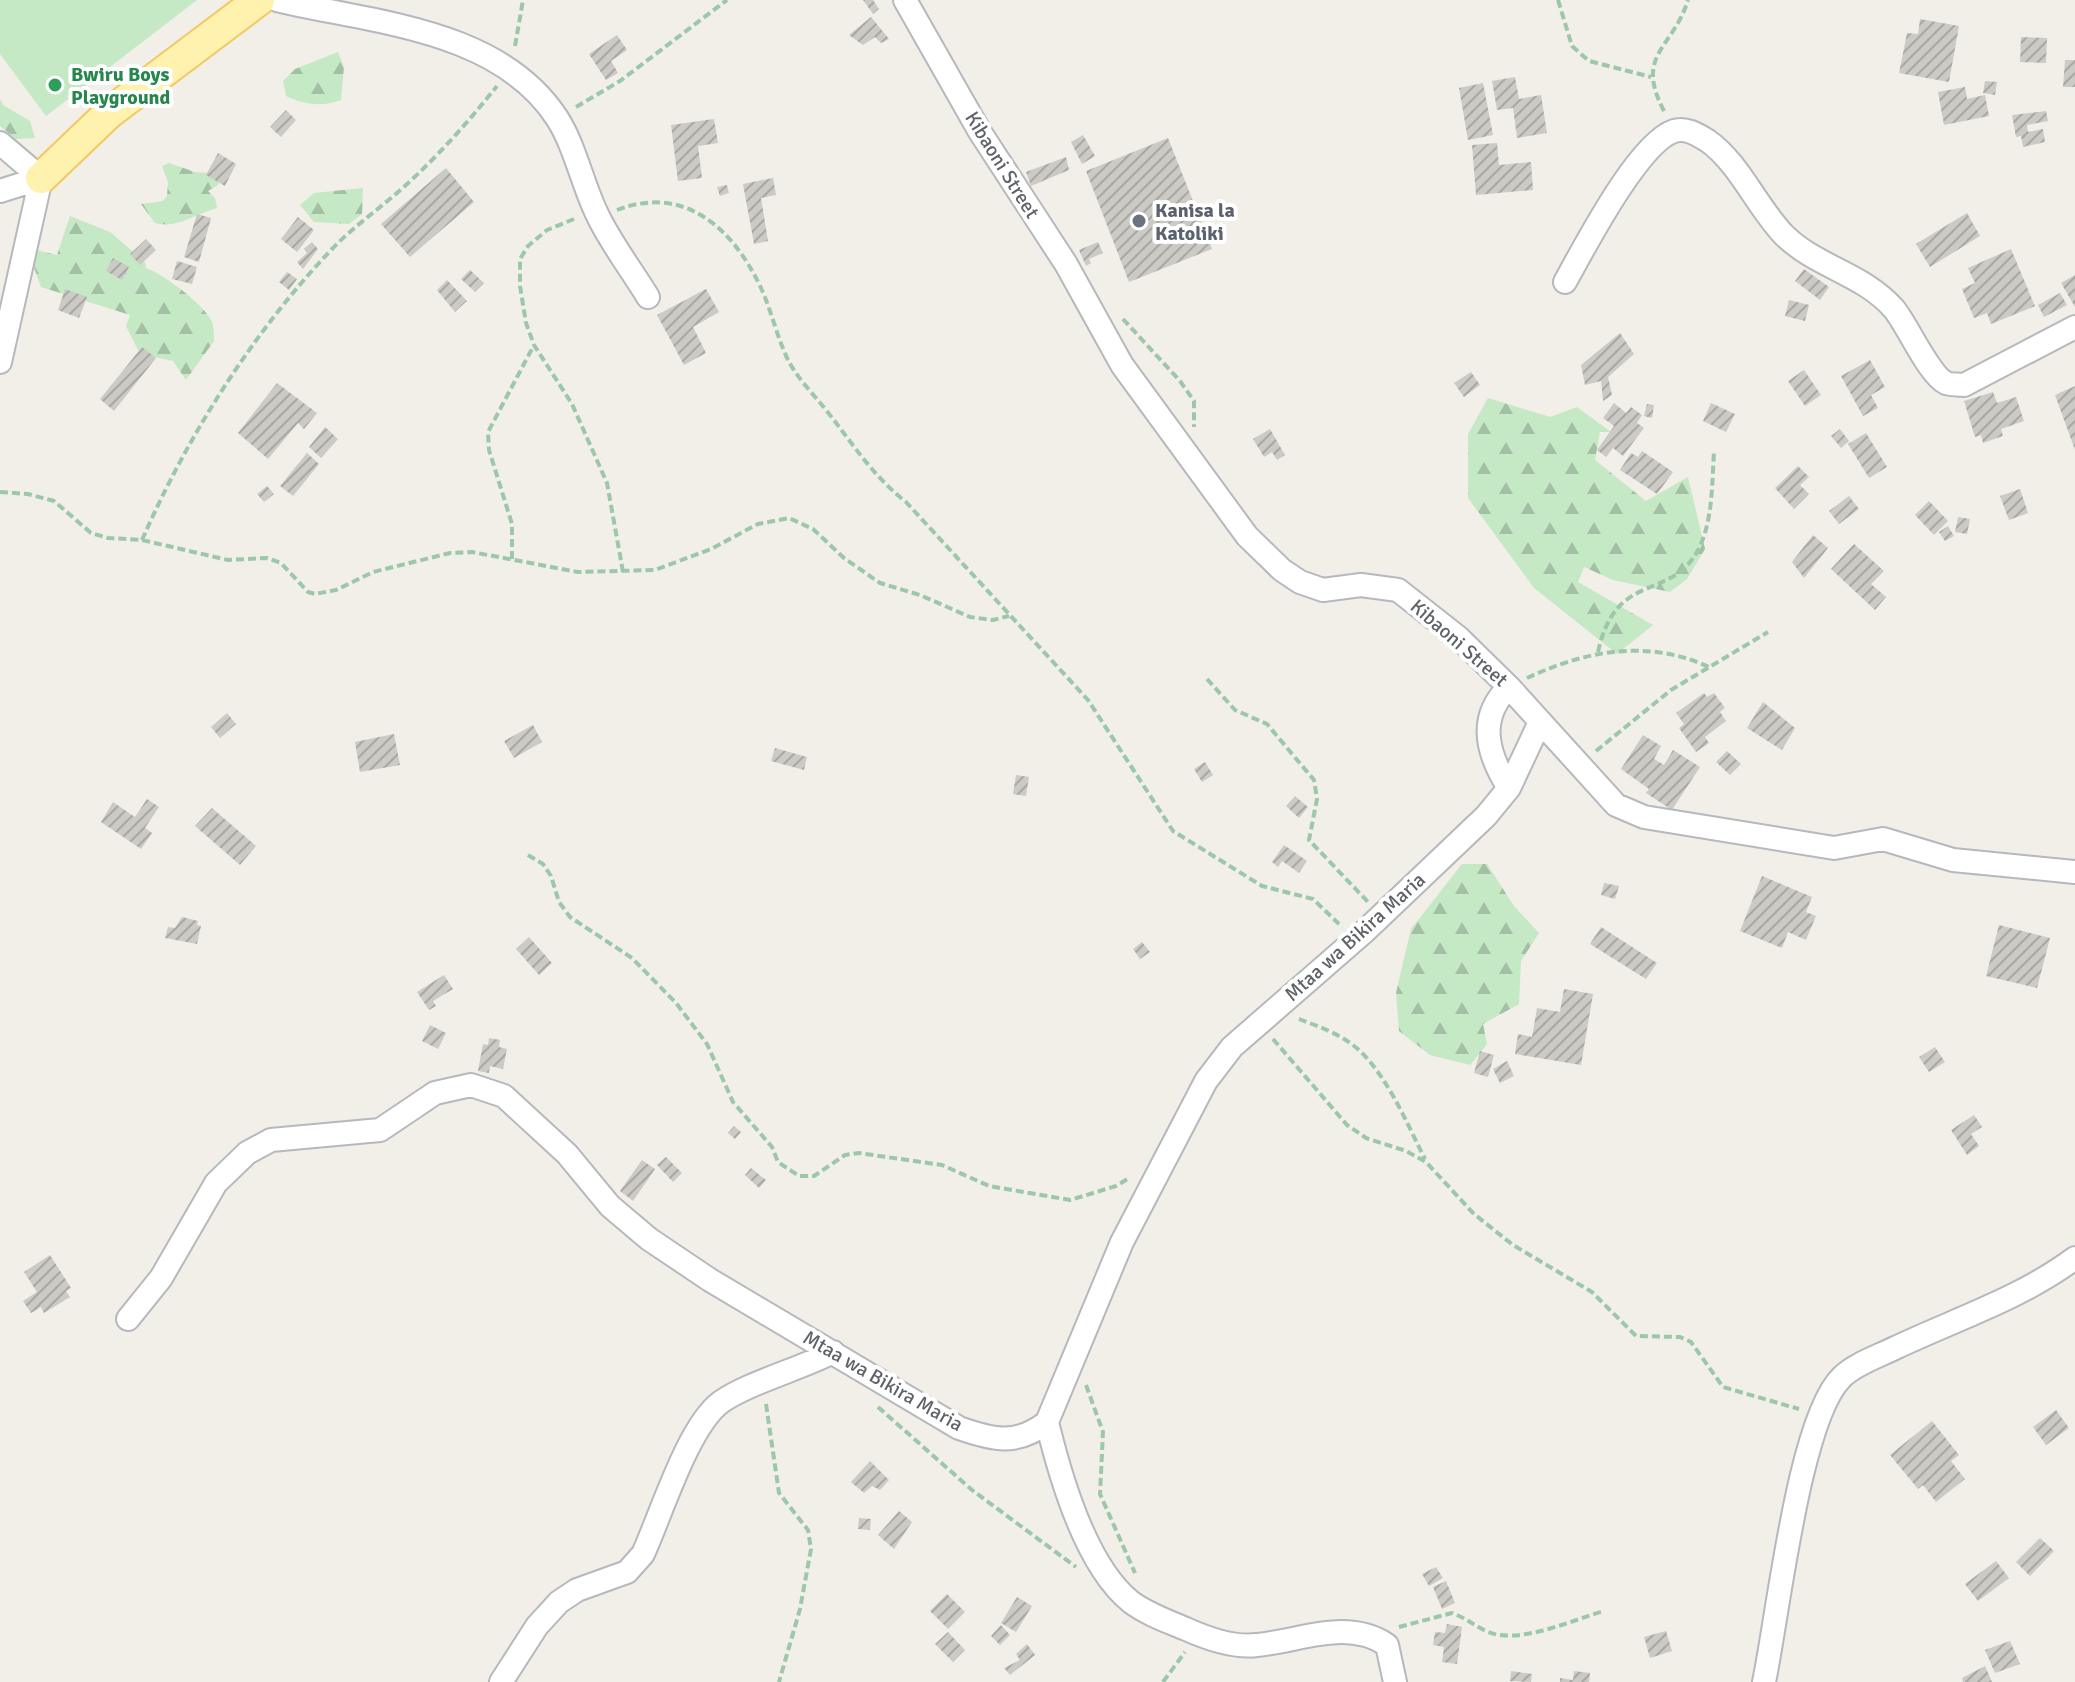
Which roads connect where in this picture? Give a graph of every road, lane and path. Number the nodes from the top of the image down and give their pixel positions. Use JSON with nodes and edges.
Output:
{"nodes":[{"id":1,"x":259,"y":0,"type":"edge"},
{"id":2,"x":277,"y":0,"type":"edge"},
{"id":3,"x":523,"y":0,"type":"edge"},
{"id":4,"x":727,"y":0,"type":"edge"},
{"id":5,"x":905,"y":0,"type":"edge"},
{"id":6,"x":1558,"y":0,"type":"edge"},
{"id":7,"x":1688,"y":0,"type":"edge"},
{"id":8,"x":510,"y":70,"type":"junction"},
{"id":9,"x":1651,"y":77,"type":"junction"},
{"id":10,"x":557,"y":118,"type":"junction"},
{"id":11,"x":1674,"y":131,"type":"junction"},
{"id":12,"x":0,"y":143,"type":"edge"},
{"id":13,"x":41,"y":178,"type":"junction"},
{"id":14,"x":0,"y":191,"type":"edge"},
{"id":15,"x":598,"y":217,"type":"junction"},
{"id":16,"x":1565,"y":282,"type":"dead end"},
{"id":17,"x":648,"y":297,"type":"dead end"},
{"id":18,"x":1086,"y":299,"type":"junction"},
{"id":19,"x":2075,"y":327,"type":"edge"},
{"id":20,"x":534,"y":345,"type":"junction"},
{"id":21,"x":0,"y":362,"type":"edge"},
{"id":22,"x":1185,"y":448,"type":"junction"},
{"id":23,"x":1714,"y":451,"type":"dead end"},
{"id":24,"x":0,"y":492,"type":"edge"},
{"id":25,"x":142,"y":540,"type":"junction"},
{"id":26,"x":512,"y":559,"type":"junction"},
{"id":27,"x":623,"y":572,"type":"junction"},
{"id":28,"x":1009,"y":616,"type":"junction"},
{"id":29,"x":1768,"y":632,"type":"dead end"},
{"id":30,"x":1598,"y":652,"type":"junction"},
{"id":31,"x":1709,"y":667,"type":"junction"},
{"id":32,"x":1207,"y":679,"type":"dead end"},
{"id":33,"x":1509,"y":687,"type":"junction"},
{"id":34,"x":1540,"y":722,"type":"junction"},
{"id":35,"x":1578,"y":765,"type":"junction"},
{"id":36,"x":1509,"y":788,"type":"junction"},
{"id":37,"x":528,"y":855,"type":"dead end"},
{"id":38,"x":2075,"y":872,"type":"edge"},
{"id":39,"x":1381,"y":915,"type":"junction"},
{"id":40,"x":1364,"y":932,"type":"junction"},
{"id":41,"x":1267,"y":1015,"type":"junction"},
{"id":42,"x":1165,"y":1156,"type":"junction"},
{"id":43,"x":1426,"y":1162,"type":"junction"},
{"id":44,"x":2075,"y":1258,"type":"edge"},
{"id":45,"x":128,"y":1319,"type":"dead end"},
{"id":46,"x":1079,"y":1339,"type":"junction"},
{"id":47,"x":833,"y":1352,"type":"junction"},
{"id":48,"x":760,"y":1385,"type":"junction"},
{"id":49,"x":873,"y":1401,"type":"dead end"},
{"id":50,"x":1819,"y":1412,"type":"junction"},
{"id":51,"x":1047,"y":1422,"type":"junction"},
{"id":52,"x":1136,"y":1574,"type":"dead end"},
{"id":53,"x":1114,"y":1585,"type":"junction"},
{"id":54,"x":1604,"y":1611,"type":"dead end"},
{"id":55,"x":1198,"y":1634,"type":"junction"},
{"id":56,"x":1374,"y":1637,"type":"junction"},
{"id":57,"x":501,"y":1682,"type":"edge"},
{"id":58,"x":779,"y":1682,"type":"edge"},
{"id":59,"x":1163,"y":1682,"type":"edge"},
{"id":60,"x":1395,"y":1682,"type":"edge"},
{"id":61,"x":1764,"y":1682,"type":"edge"}],
"edges":[{"from":1,"to":13,"type":"main road"},
{"from":2,"to":8,"type":"street"},
{"from":3,"to":8,"type":"path"},
{"from":4,"to":10,"type":"path"},
{"from":5,"to":18,"type":"street","name":"Kibaoni Street"},
{"from":6,"to":9,"type":"path"},
{"from":7,"to":9,"type":"path"},
{"from":8,"to":10,"type":"street"},
{"from":8,"to":25,"type":"path"},
{"from":9,"to":11,"type":"path"},
{"from":10,"to":15,"type":"street"},
{"from":11,"to":16,"type":"street"},
{"from":11,"to":19,"type":"street"},
{"from":12,"to":13,"type":"street"},
{"from":13,"to":14,"type":"street"},
{"from":13,"to":21,"type":"street"},
{"from":15,"to":17,"type":"street"},
{"from":15,"to":20,"type":"path"},
{"from":15,"to":28,"type":"path"},
{"from":18,"to":22,"type":"street","name":"Kibaoni Street"},
{"from":18,"to":22,"type":"path"},
{"from":20,"to":26,"type":"path"},
{"from":20,"to":27,"type":"path"},
{"from":22,"to":33,"type":"street","name":"Kibaoni Street"},
{"from":23,"to":30,"type":"path"},
{"from":24,"to":25,"type":"path"},
{"from":25,"to":26,"type":"path"},
{"from":26,"to":27,"type":"path"},
{"from":27,"to":28,"type":"path"},
{"from":28,"to":40,"type":"path"},
{"from":29,"to":31,"type":"path"},
{"from":30,"to":31,"type":"path"},
{"from":30,"to":33,"type":"path"},
{"from":31,"to":35,"type":"path"},
{"from":32,"to":39,"type":"path"},
{"from":33,"to":34,"type":"street","name":"Kibaoni Street"},
{"from":33,"to":36,"type":"street"},
{"from":34,"to":35,"type":"street","name":"Kibaoni Street"},
{"from":34,"to":36,"type":"street","name":"Mtaa wa Bikira Maria"},
{"from":35,"to":38,"type":"street","name":"Kibaoni Street"},
{"from":36,"to":39,"type":"street","name":"Mtaa wa Bikira Maria"},
{"from":37,"to":42,"type":"path"},
{"from":39,"to":40,"type":"street","name":"Mtaa wa Bikira Maria"},
{"from":40,"to":41,"type":"street","name":"Mtaa wa Bikira Maria"},
{"from":41,"to":42,"type":"street","name":"Mtaa wa Bikira Maria"},
{"from":41,"to":43,"type":"path"},
{"from":41,"to":43,"type":"path"},
{"from":42,"to":46,"type":"street","name":"Mtaa wa Bikira Maria"},
{"from":43,"to":50,"type":"path"},
{"from":44,"to":50,"type":"street"},
{"from":45,"to":47,"type":"street","name":"Mtaa wa Bikira Maria"},
{"from":46,"to":51,"type":"street","name":"Mtaa wa Bikira Maria"},
{"from":46,"to":52,"type":"path"},
{"from":47,"to":48,"type":"street"},
{"from":47,"to":51,"type":"street","name":"Mtaa wa Bikira Maria"},
{"from":48,"to":57,"type":"street"},
{"from":48,"to":58,"type":"path"},
{"from":49,"to":53,"type":"path"},
{"from":50,"to":61,"type":"street"},
{"from":51,"to":53,"type":"street"},
{"from":53,"to":55,"type":"street"},
{"from":54,"to":56,"type":"path"},
{"from":55,"to":56,"type":"street"},
{"from":55,"to":59,"type":"path"},
{"from":56,"to":60,"type":"street"}]}
